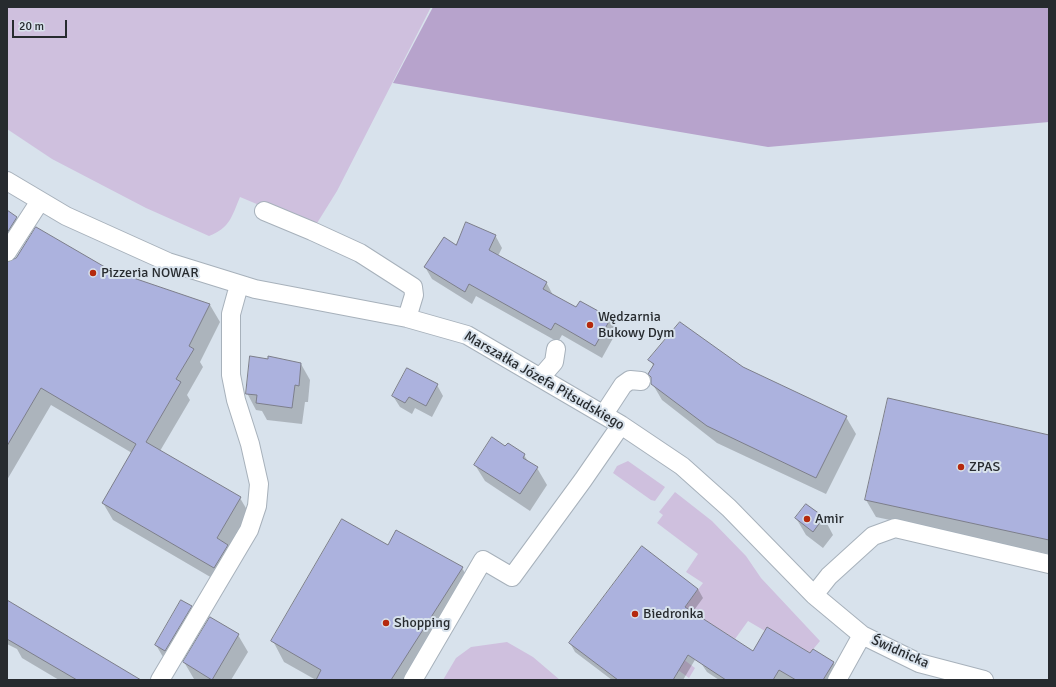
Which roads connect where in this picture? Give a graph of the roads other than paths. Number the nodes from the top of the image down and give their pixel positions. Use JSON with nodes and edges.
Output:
{"nodes":[{"id":1,"x":7,"y":181,"type":"edge"},
{"id":2,"x":40,"y":201,"type":"junction"},
{"id":3,"x":264,"y":211,"type":"dead end"},
{"id":4,"x":7,"y":252,"type":"edge"},
{"id":5,"x":239,"y":285,"type":"junction"},
{"id":6,"x":407,"y":318,"type":"junction"},
{"id":7,"x":556,"y":349,"type":"dead end"},
{"id":8,"x":541,"y":376,"type":"junction"},
{"id":9,"x":641,"y":381,"type":"dead end"},
{"id":10,"x":604,"y":414,"type":"junction"},
{"id":11,"x":621,"y":425,"type":"junction"},
{"id":12,"x":1049,"y":564,"type":"edge"},
{"id":13,"x":814,"y":595,"type":"junction"},
{"id":14,"x":862,"y":635,"type":"junction"},
{"id":15,"x":160,"y":680,"type":"edge"},
{"id":16,"x":413,"y":680,"type":"edge"},
{"id":17,"x":837,"y":680,"type":"edge"},
{"id":18,"x":984,"y":680,"type":"edge"}],
"edges":[{"from":1,"to":2,"type":"street","name":"Marszałka Józefa Piłsudskiego"},
{"from":2,"to":4,"type":"street"},
{"from":2,"to":5,"type":"street","name":"Marszałka Józefa Piłsudskiego"},
{"from":3,"to":6,"type":"street"},
{"from":5,"to":6,"type":"street","name":"Marszałka Józefa Piłsudskiego"},
{"from":5,"to":15,"type":"street"},
{"from":6,"to":8,"type":"street","name":"Marszałka Józefa Piłsudskiego"},
{"from":7,"to":8,"type":"street"},
{"from":8,"to":10,"type":"street","name":"Marszałka Józefa Piłsudskiego"},
{"from":9,"to":10,"type":"street"},
{"from":10,"to":11,"type":"street","name":"Marszałka Józefa Piłsudskiego"},
{"from":11,"to":13,"type":"street","name":"Marszałka Józefa Piłsudskiego"},
{"from":11,"to":16,"type":"street"},
{"from":12,"to":13,"type":"street"},
{"from":13,"to":14,"type":"street","name":"Marszałka Józefa Piłsudskiego"},
{"from":14,"to":17,"type":"street"},
{"from":14,"to":18,"type":"street","name":"Świdnicka"}]}
